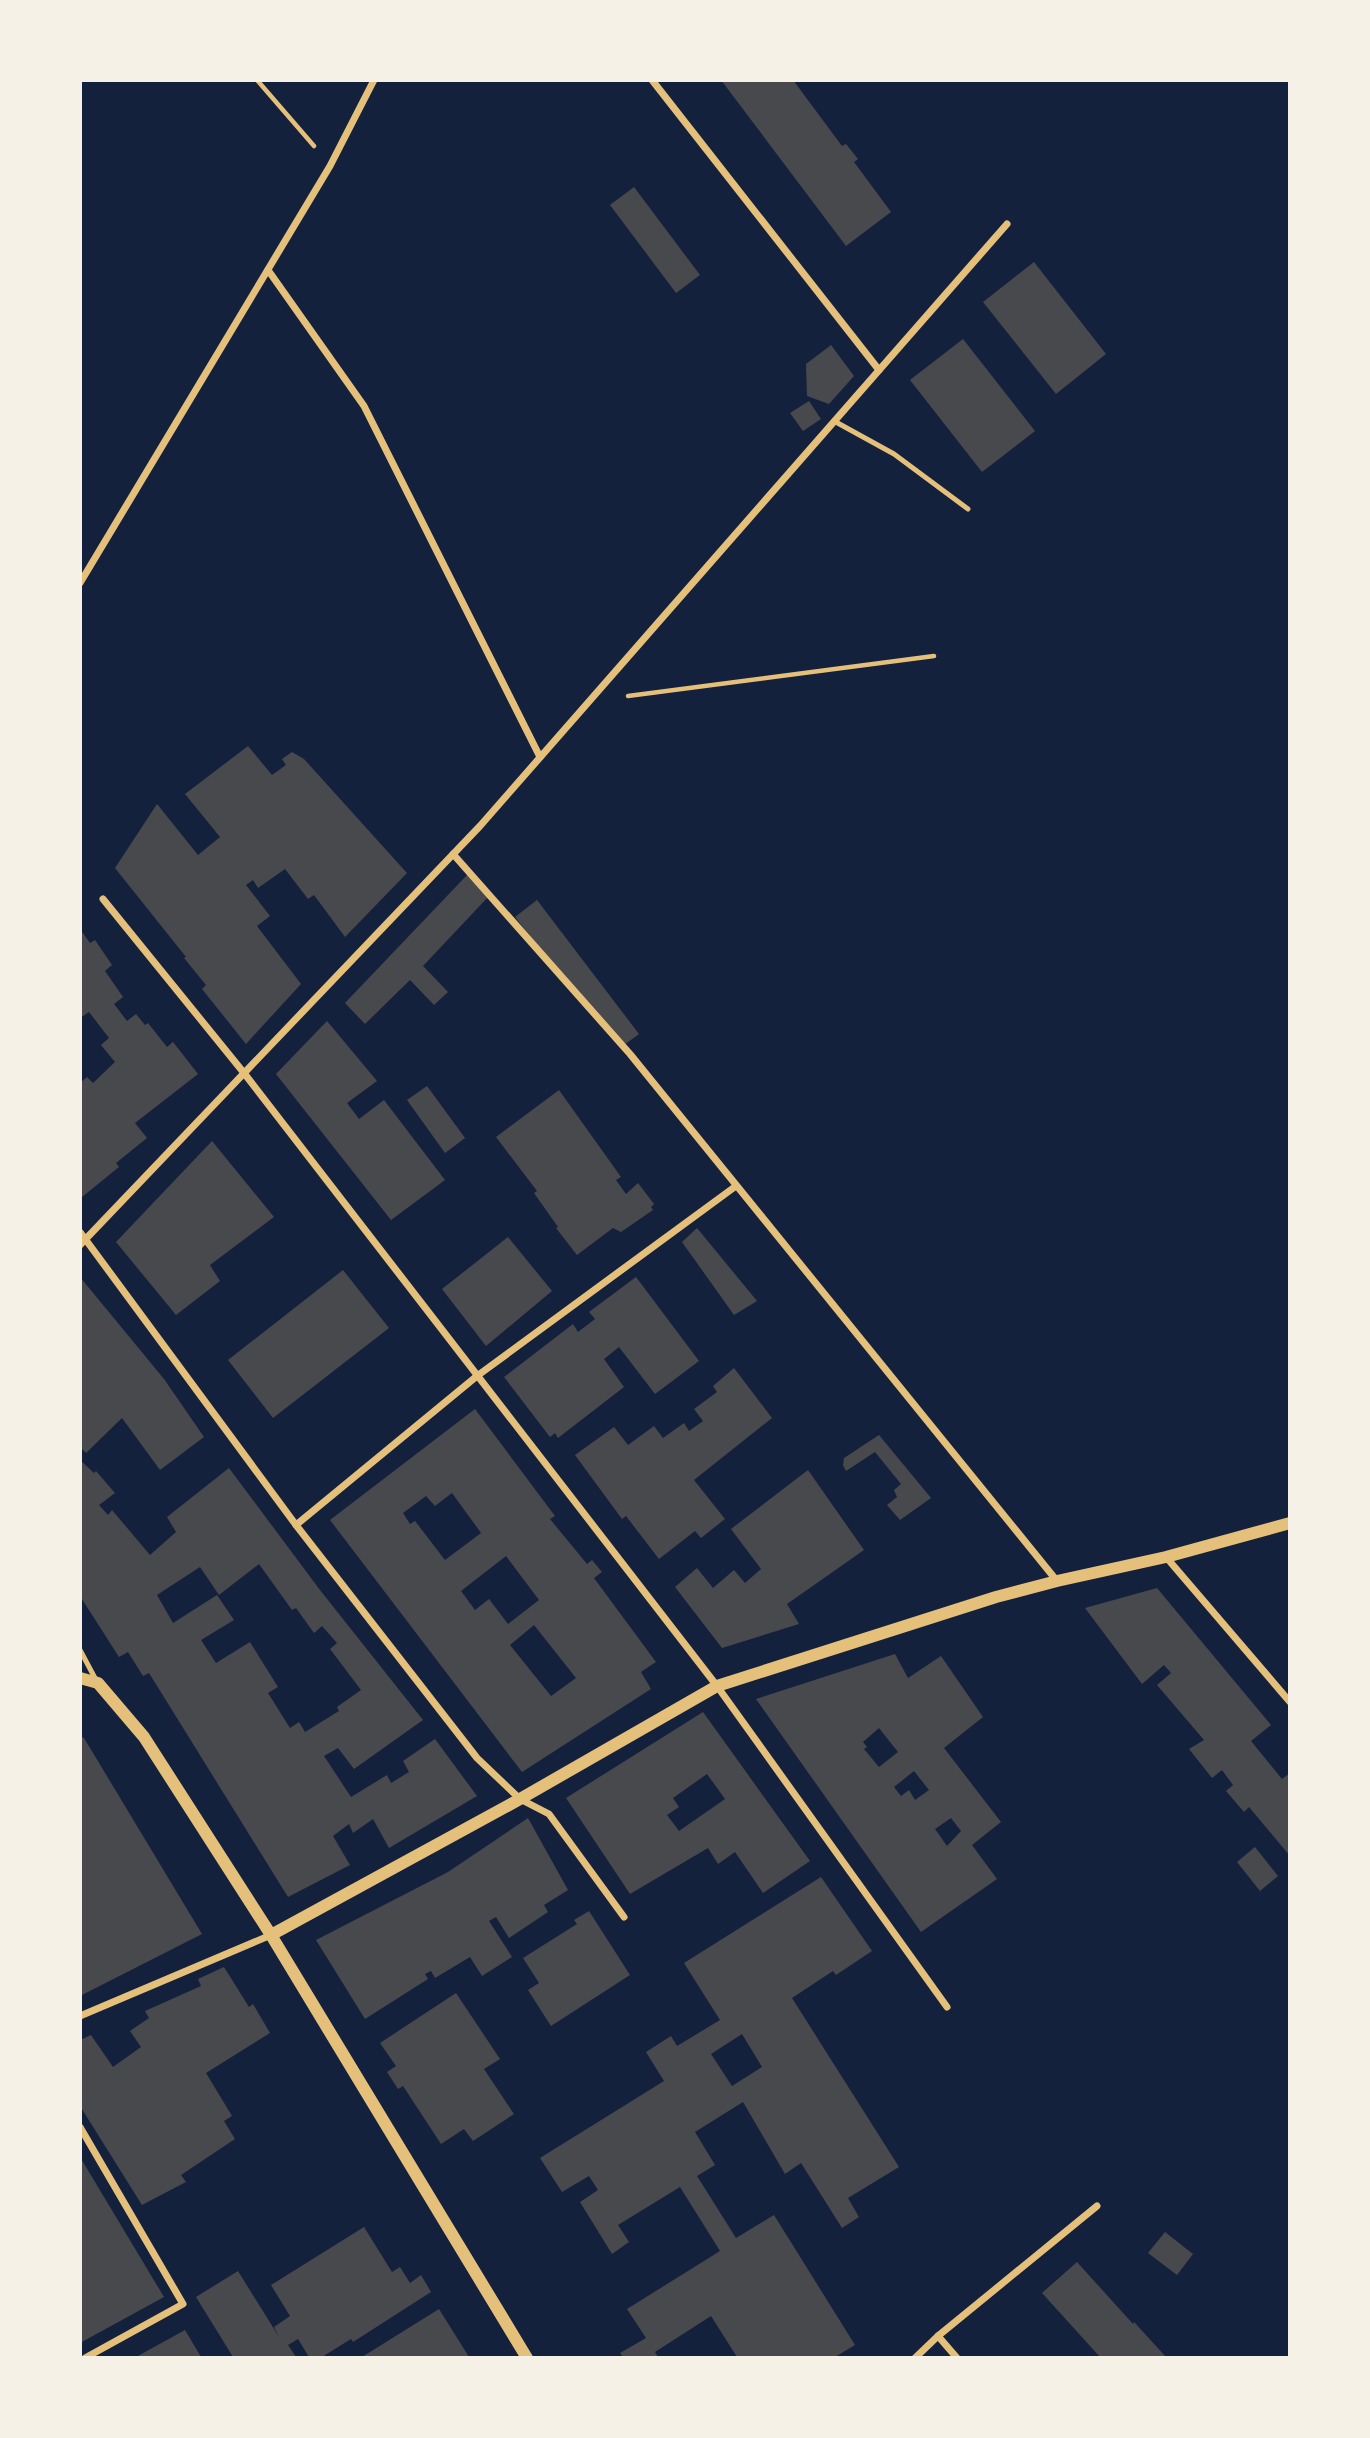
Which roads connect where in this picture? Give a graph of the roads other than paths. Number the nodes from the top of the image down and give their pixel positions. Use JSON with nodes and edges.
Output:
{"nodes":[{"id":1,"x":374,"y":80,"type":"edge"},
{"id":2,"x":652,"y":80,"type":"edge"},
{"id":3,"x":1007,"y":224,"type":"dead end"},
{"id":4,"x":268,"y":270,"type":"junction"},
{"id":5,"x":879,"y":370,"type":"junction"},
{"id":6,"x":835,"y":421,"type":"junction"},
{"id":7,"x":968,"y":509,"type":"dead end"},
{"id":8,"x":80,"y":583,"type":"edge"},
{"id":9,"x":540,"y":757,"type":"junction"},
{"id":10,"x":453,"y":854,"type":"junction"},
{"id":11,"x":103,"y":899,"type":"dead end"},
{"id":12,"x":244,"y":1073,"type":"junction"},
{"id":13,"x":736,"y":1186,"type":"junction"},
{"id":14,"x":80,"y":1232,"type":"edge"},
{"id":15,"x":83,"y":1242,"type":"edge"},
{"id":16,"x":477,"y":1376,"type":"junction"},
{"id":17,"x":1290,"y":1522,"type":"edge"},
{"id":18,"x":296,"y":1525,"type":"junction"},
{"id":19,"x":1166,"y":1558,"type":"junction"},
{"id":20,"x":1057,"y":1581,"type":"junction"},
{"id":21,"x":80,"y":1650,"type":"edge"},
{"id":22,"x":80,"y":1678,"type":"edge"},
{"id":23,"x":98,"y":1683,"type":"junction"},
{"id":24,"x":716,"y":1686,"type":"junction"},
{"id":25,"x":1290,"y":1702,"type":"edge"},
{"id":26,"x":520,"y":1799,"type":"junction"},
{"id":27,"x":624,"y":1917,"type":"dead end"},
{"id":28,"x":271,"y":1935,"type":"junction"},
{"id":29,"x":947,"y":2007,"type":"dead end"},
{"id":30,"x":80,"y":2016,"type":"edge"},
{"id":31,"x":80,"y":2127,"type":"edge"},
{"id":32,"x":1097,"y":2206,"type":"dead end"},
{"id":33,"x":938,"y":2336,"type":"junction"},
{"id":34,"x":85,"y":2357,"type":"edge"},
{"id":35,"x":527,"y":2357,"type":"edge"},
{"id":36,"x":915,"y":2357,"type":"edge"},
{"id":37,"x":957,"y":2357,"type":"edge"}],
"edges":[{"from":1,"to":4,"type":"street"},
{"from":2,"to":5,"type":"street"},
{"from":3,"to":5,"type":"street"},
{"from":4,"to":8,"type":"street"},
{"from":4,"to":9,"type":"street"},
{"from":5,"to":6,"type":"street"},
{"from":6,"to":7,"type":"lane"},
{"from":6,"to":9,"type":"street"},
{"from":9,"to":10,"type":"street"},
{"from":10,"to":12,"type":"street"},
{"from":10,"to":13,"type":"street"},
{"from":11,"to":12,"type":"street"},
{"from":12,"to":15,"type":"street"},
{"from":12,"to":16,"type":"street"},
{"from":13,"to":16,"type":"street"},
{"from":13,"to":20,"type":"street"},
{"from":14,"to":15,"type":"street"},
{"from":15,"to":18,"type":"street"},
{"from":16,"to":18,"type":"street"},
{"from":16,"to":24,"type":"street"},
{"from":17,"to":19,"type":"street"},
{"from":18,"to":26,"type":"street"},
{"from":19,"to":20,"type":"street"},
{"from":19,"to":25,"type":"street"},
{"from":20,"to":24,"type":"street"},
{"from":21,"to":23,"type":"lane"},
{"from":22,"to":23,"type":"street"},
{"from":23,"to":28,"type":"street"},
{"from":24,"to":26,"type":"street"},
{"from":24,"to":29,"type":"street"},
{"from":26,"to":27,"type":"street"},
{"from":26,"to":28,"type":"street"},
{"from":28,"to":30,"type":"street"},
{"from":28,"to":35,"type":"street"},
{"from":31,"to":34,"type":"street"},
{"from":32,"to":33,"type":"street"},
{"from":33,"to":36,"type":"street"},
{"from":33,"to":37,"type":"street"}]}
